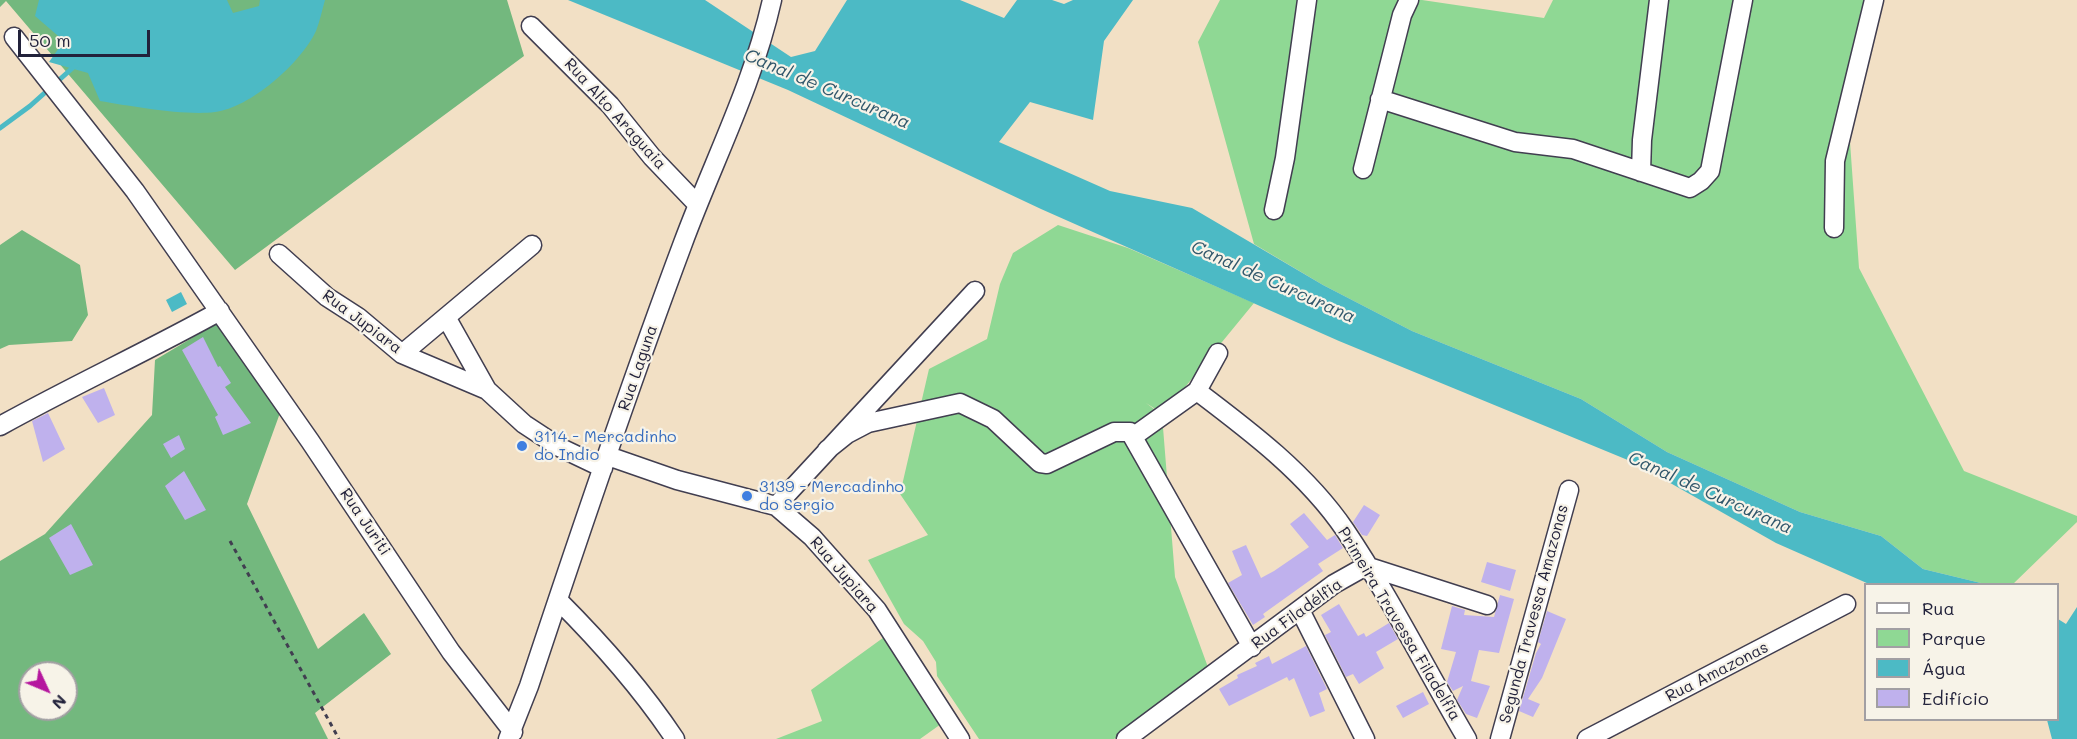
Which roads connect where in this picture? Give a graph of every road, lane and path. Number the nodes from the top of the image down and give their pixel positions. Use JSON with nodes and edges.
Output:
{"nodes":[{"id":1,"x":772,"y":0,"type":"edge"},
{"id":2,"x":1307,"y":0,"type":"edge"},
{"id":3,"x":1409,"y":0,"type":"edge"},
{"id":4,"x":1659,"y":0,"type":"edge"},
{"id":5,"x":1743,"y":0,"type":"edge"},
{"id":6,"x":1874,"y":0,"type":"edge"},
{"id":7,"x":531,"y":26,"type":"dead end"},
{"id":8,"x":14,"y":37,"type":"dead end"},
{"id":9,"x":1380,"y":99,"type":"junction"},
{"id":10,"x":1362,"y":170,"type":"dead end"},
{"id":11,"x":1641,"y":172,"type":"junction"},
{"id":12,"x":697,"y":204,"type":"junction"},
{"id":13,"x":1274,"y":210,"type":"dead end"},
{"id":14,"x":1834,"y":228,"type":"dead end"},
{"id":15,"x":532,"y":244,"type":"dead end"},
{"id":16,"x":279,"y":254,"type":"dead end"},
{"id":17,"x":975,"y":291,"type":"dead end"},
{"id":18,"x":220,"y":311,"type":"junction"},
{"id":19,"x":446,"y":317,"type":"junction"},
{"id":20,"x":1218,"y":353,"type":"dead end"},
{"id":21,"x":402,"y":354,"type":"junction"},
{"id":22,"x":487,"y":390,"type":"junction"},
{"id":23,"x":1197,"y":390,"type":"junction"},
{"id":24,"x":0,"y":426,"type":"edge"},
{"id":25,"x":1134,"y":436,"type":"junction"},
{"id":26,"x":827,"y":450,"type":"junction"},
{"id":27,"x":605,"y":462,"type":"junction"},
{"id":28,"x":1569,"y":490,"type":"dead end"},
{"id":29,"x":776,"y":506,"type":"junction"},
{"id":30,"x":230,"y":541,"type":"dead end"},
{"id":31,"x":1366,"y":566,"type":"junction"},
{"id":32,"x":558,"y":600,"type":"junction"},
{"id":33,"x":1846,"y":604,"type":"dead end"},
{"id":34,"x":1487,"y":605,"type":"dead end"},
{"id":35,"x":1300,"y":610,"type":"junction"},
{"id":36,"x":1252,"y":647,"type":"junction"},
{"id":37,"x":511,"y":736,"type":"edge"},
{"id":38,"x":339,"y":739,"type":"edge"},
{"id":39,"x":675,"y":739,"type":"edge"},
{"id":40,"x":960,"y":739,"type":"edge"},
{"id":41,"x":1126,"y":739,"type":"edge"},
{"id":42,"x":1365,"y":739,"type":"edge"},
{"id":43,"x":1467,"y":739,"type":"edge"},
{"id":44,"x":1500,"y":739,"type":"edge"},
{"id":45,"x":1587,"y":739,"type":"edge"}],
"edges":[{"from":1,"to":12,"type":"street","name":"Rua Laguna"},
{"from":2,"to":13,"type":"street"},
{"from":3,"to":9,"type":"street"},
{"from":4,"to":11,"type":"street"},
{"from":5,"to":11,"type":"street"},
{"from":6,"to":14,"type":"street"},
{"from":7,"to":12,"type":"street","name":"Rua Alto Araguaia"},
{"from":8,"to":18,"type":"street","name":"Rua Juriti"},
{"from":9,"to":10,"type":"street"},
{"from":9,"to":11,"type":"street"},
{"from":12,"to":27,"type":"street","name":"Rua Laguna"},
{"from":15,"to":19,"type":"street"},
{"from":16,"to":21,"type":"street","name":"Rua Jupiara"},
{"from":17,"to":26,"type":"street"},
{"from":18,"to":24,"type":"street"},
{"from":18,"to":37,"type":"street","name":"Rua Juriti"},
{"from":19,"to":21,"type":"street"},
{"from":19,"to":22,"type":"street","name":"Rua Jupiara"},
{"from":20,"to":23,"type":"street"},
{"from":21,"to":22,"type":"street","name":"Rua Jupiara"},
{"from":22,"to":27,"type":"street","name":"Rua Jupiara"},
{"from":23,"to":25,"type":"street"},
{"from":23,"to":31,"type":"street","name":"Primeira Travessa Filadelfia"},
{"from":25,"to":26,"type":"street"},
{"from":25,"to":36,"type":"street"},
{"from":26,"to":29,"type":"street"},
{"from":27,"to":29,"type":"street","name":"Rua Jupiara"},
{"from":27,"to":32,"type":"street","name":"Rua Laguna"},
{"from":28,"to":44,"type":"street","name":"Segunda Travessa Amazonas"},
{"from":29,"to":40,"type":"street","name":"Rua Jupiara"},
{"from":30,"to":38,"type":"path"},
{"from":31,"to":34,"type":"street"},
{"from":31,"to":35,"type":"street","name":"Rua Filadélfia"},
{"from":31,"to":43,"type":"street","name":"Primeira Travessa Filadelfia"},
{"from":32,"to":37,"type":"street","name":"Rua Laguna"},
{"from":32,"to":39,"type":"street"},
{"from":33,"to":45,"type":"street","name":"Rua Amazonas"},
{"from":35,"to":36,"type":"street","name":"Rua Filadélfia"},
{"from":35,"to":42,"type":"street"},
{"from":36,"to":41,"type":"street","name":"Rua Filadélfia"}]}
